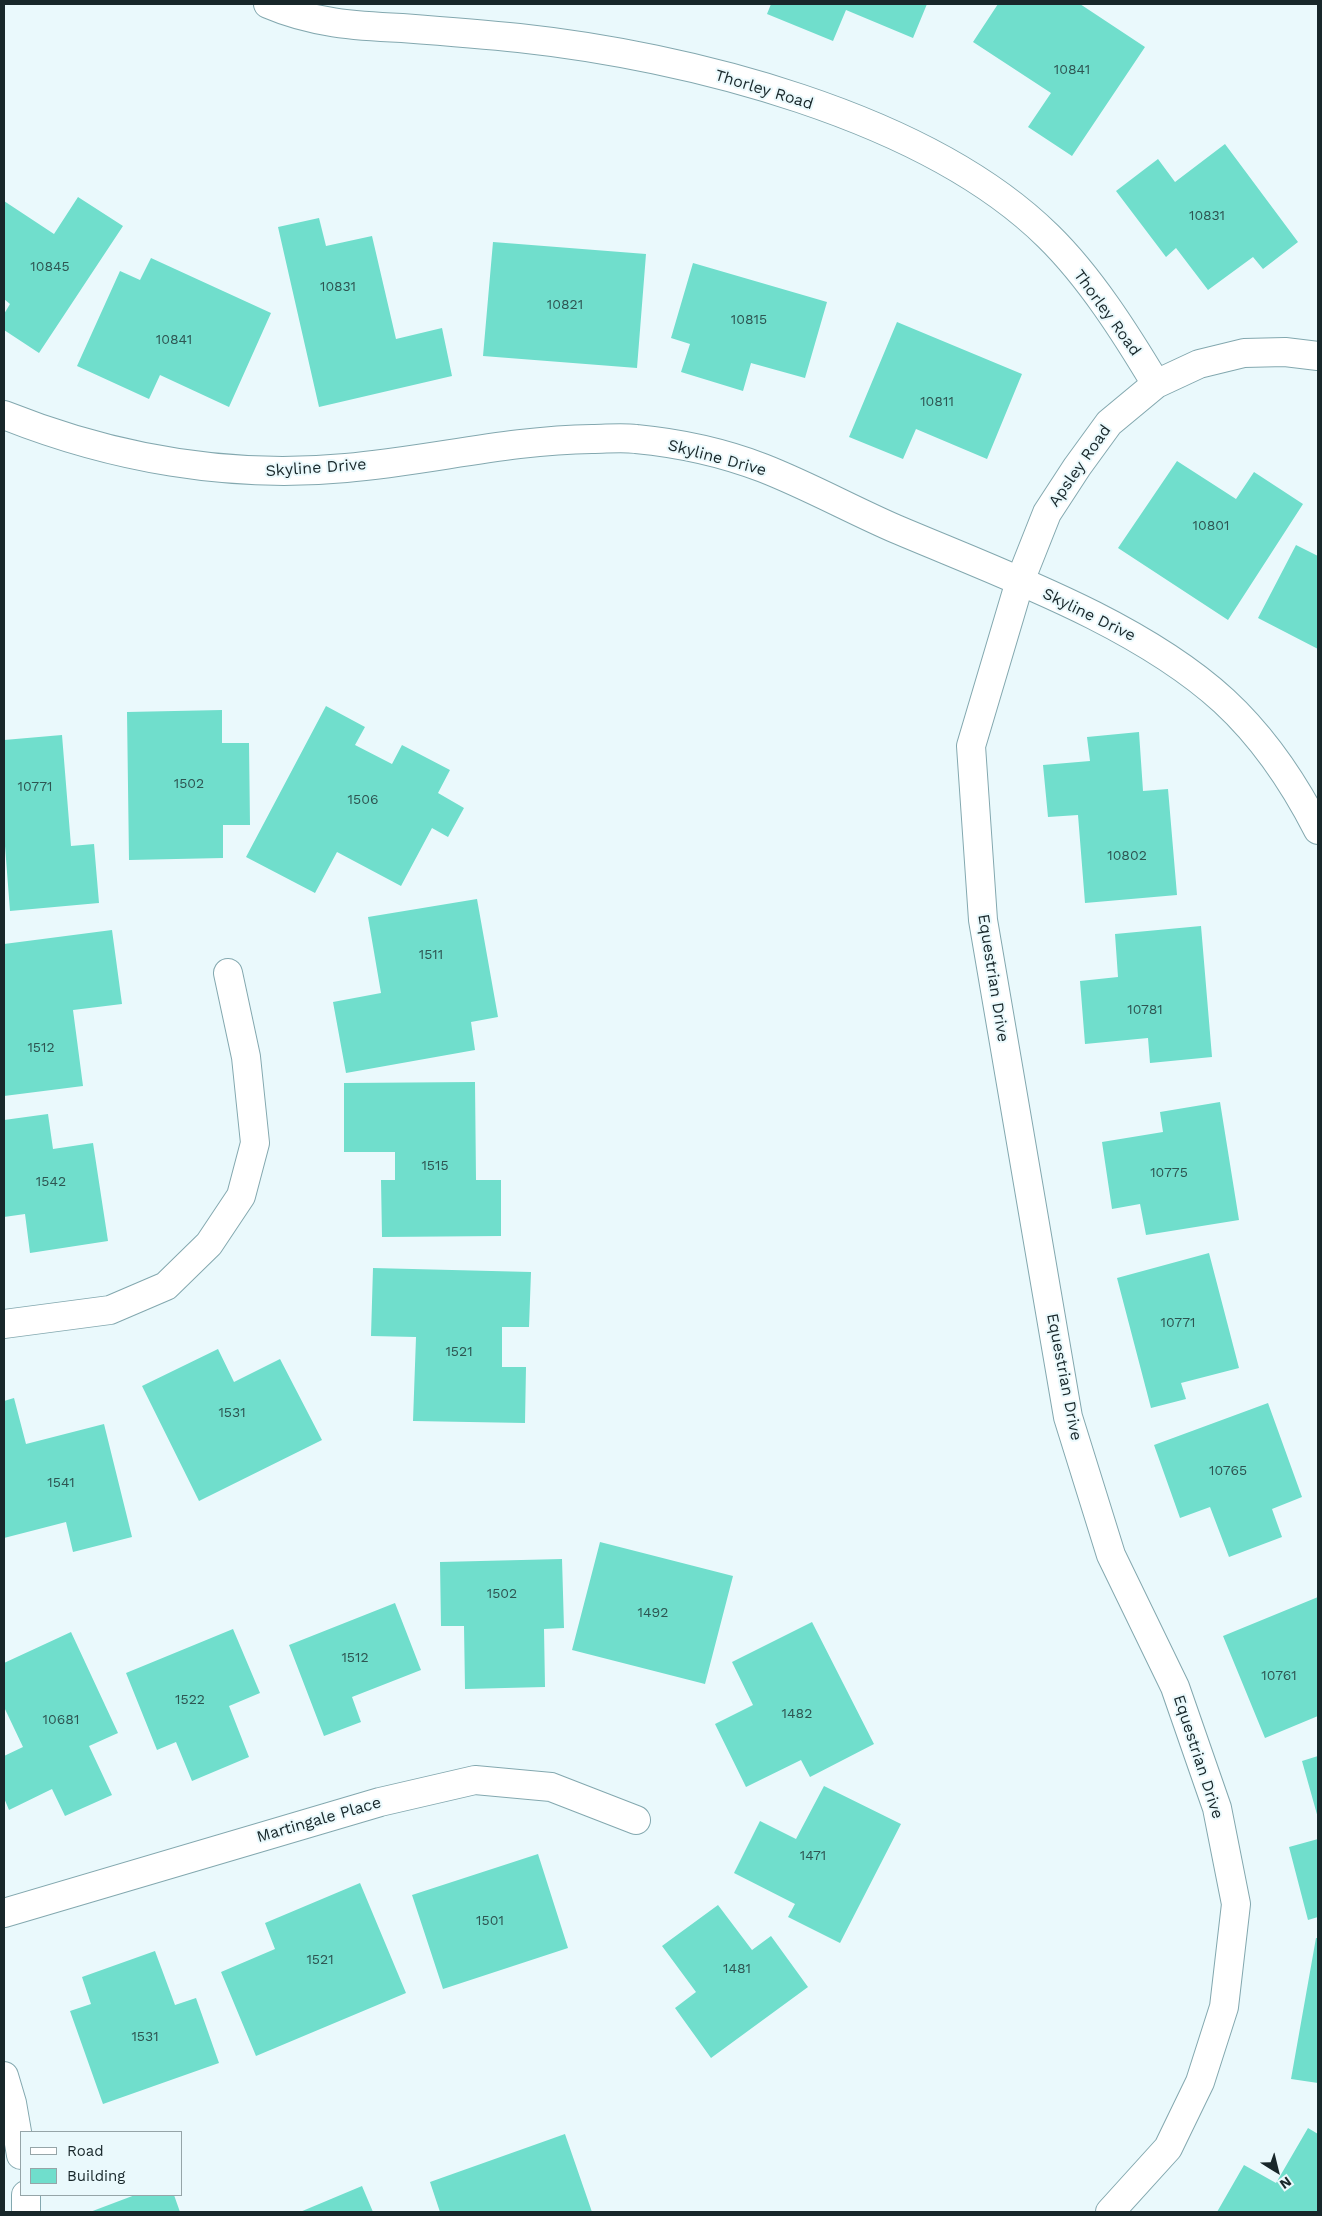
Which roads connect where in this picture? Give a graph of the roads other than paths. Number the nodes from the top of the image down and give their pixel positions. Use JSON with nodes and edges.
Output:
{"nodes":[{"id":1,"x":268,"y":4,"type":"edge"},
{"id":2,"x":1318,"y":356,"type":"edge"},
{"id":3,"x":1156,"y":384,"type":"junction"},
{"id":4,"x":4,"y":415,"type":"edge"},
{"id":5,"x":1020,"y":581,"type":"junction"},
{"id":6,"x":1318,"y":830,"type":"edge"},
{"id":7,"x":228,"y":973,"type":"dead end"},
{"id":8,"x":4,"y":1324,"type":"edge"},
{"id":9,"x":636,"y":1820,"type":"dead end"},
{"id":10,"x":4,"y":1913,"type":"edge"},
{"id":11,"x":4,"y":2076,"type":"edge"},
{"id":12,"x":20,"y":2150,"type":"edge"},
{"id":13,"x":26,"y":2196,"type":"edge"},
{"id":14,"x":26,"y":2212,"type":"edge"},
{"id":15,"x":1110,"y":2212,"type":"edge"}],
"edges":[{"from":1,"to":3,"type":"street","name":"Thorley Road"},
{"from":2,"to":3,"type":"street","name":"Apsley Road"},
{"from":3,"to":5,"type":"street","name":"Apsley Road"},
{"from":4,"to":5,"type":"street","name":"Skyline Drive"},
{"from":5,"to":6,"type":"street","name":"Skyline Drive"},
{"from":5,"to":15,"type":"street","name":"Equestrian Drive"},
{"from":7,"to":8,"type":"street"},
{"from":9,"to":10,"type":"street","name":"Martingale Place"},
{"from":11,"to":12,"type":"street"},
{"from":13,"to":14,"type":"street"}]}
